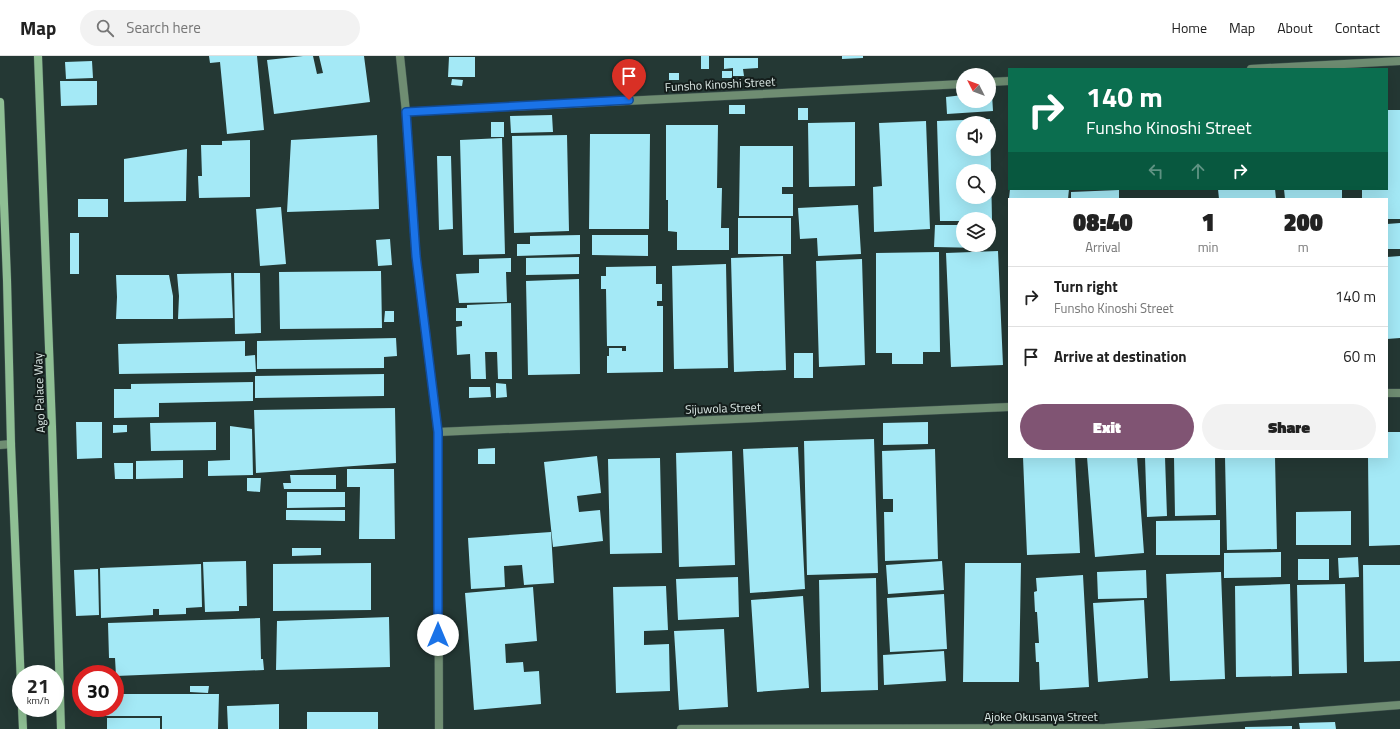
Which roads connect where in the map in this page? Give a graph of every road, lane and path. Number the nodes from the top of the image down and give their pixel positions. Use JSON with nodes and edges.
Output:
{"nodes":[{"id":1,"x":38,"y":56,"type":"edge"},
{"id":2,"x":400,"y":56,"type":"edge"},
{"id":3,"x":1400,"y":62,"type":"edge"},
{"id":4,"x":1272,"y":68,"type":"edge"},
{"id":5,"x":1008,"y":81,"type":"edge"},
{"id":6,"x":996,"y":82,"type":"edge"},
{"id":7,"x":956,"y":84,"type":"edge"},
{"id":8,"x":0,"y":102,"type":"edge"},
{"id":9,"x":406,"y":112,"type":"junction"},
{"id":10,"x":1388,"y":393,"type":"edge"},
{"id":11,"x":1400,"y":393,"type":"edge"},
{"id":12,"x":1008,"y":407,"type":"edge"},
{"id":13,"x":438,"y":432,"type":"junction"},
{"id":14,"x":10,"y":444,"type":"junction"},
{"id":15,"x":0,"y":445,"type":"edge"},
{"id":16,"x":20,"y":665,"type":"edge"},
{"id":17,"x":1400,"y":705,"type":"edge"},
{"id":18,"x":22,"y":717,"type":"edge"},
{"id":19,"x":23,"y":729,"type":"edge"},
{"id":20,"x":61,"y":729,"type":"edge"},
{"id":21,"x":439,"y":729,"type":"edge"},
{"id":22,"x":681,"y":729,"type":"edge"}],
"edges":[{"from":1,"to":20,"type":"main road","name":"Ago Palace Way"},
{"from":2,"to":9,"type":"street"},
{"from":3,"to":4,"type":"street"},
{"from":5,"to":6,"type":"street"},
{"from":7,"to":9,"type":"street","name":"Funsho Kinoshi Street"},
{"from":8,"to":14,"type":"main road"},
{"from":9,"to":13,"type":"street"},
{"from":10,"to":11,"type":"street"},
{"from":12,"to":13,"type":"street","name":"Sijuwola Street"},
{"from":13,"to":21,"type":"street"},
{"from":14,"to":15,"type":"street"},
{"from":14,"to":16,"type":"main road"},
{"from":17,"to":22,"type":"street","name":"Ajoke Okusanya Street"},
{"from":18,"to":19,"type":"main road"}]}
